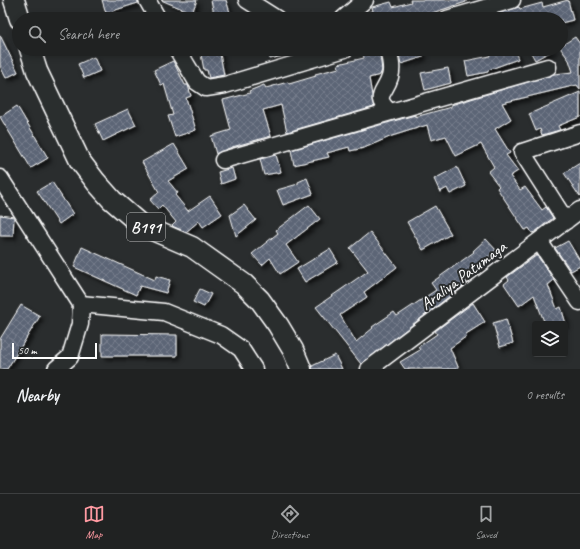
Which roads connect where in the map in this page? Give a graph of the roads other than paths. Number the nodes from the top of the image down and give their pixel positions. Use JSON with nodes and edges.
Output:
{"nodes":[{"id":1,"x":14,"y":0,"type":"edge"},
{"id":2,"x":147,"y":0,"type":"edge"},
{"id":3,"x":247,"y":0,"type":"edge"},
{"id":4,"x":364,"y":0,"type":"edge"},
{"id":5,"x":512,"y":0,"type":"edge"},
{"id":6,"x":18,"y":12,"type":"edge"},
{"id":7,"x":154,"y":12,"type":"edge"},
{"id":8,"x":267,"y":12,"type":"edge"},
{"id":9,"x":351,"y":12,"type":"edge"},
{"id":10,"x":471,"y":12,"type":"edge"},
{"id":11,"x":32,"y":56,"type":"edge"},
{"id":12,"x":181,"y":56,"type":"edge"},
{"id":13,"x":310,"y":56,"type":"edge"},
{"id":14,"x":389,"y":56,"type":"edge"},
{"id":15,"x":548,"y":67,"type":"dead end"},
{"id":16,"x":390,"y":112,"type":"junction"},
{"id":17,"x":580,"y":133,"type":"edge"},
{"id":18,"x":223,"y":160,"type":"dead end"},
{"id":19,"x":0,"y":178,"type":"edge"},
{"id":20,"x":580,"y":210,"type":"edge"},
{"id":21,"x":566,"y":221,"type":"junction"},
{"id":22,"x":539,"y":241,"type":"junction"},
{"id":23,"x":580,"y":302,"type":"edge"},
{"id":24,"x":81,"y":304,"type":"junction"},
{"id":25,"x":56,"y":369,"type":"edge"},
{"id":26,"x":254,"y":369,"type":"edge"},
{"id":27,"x":301,"y":369,"type":"edge"},
{"id":28,"x":369,"y":369,"type":"edge"}],
"edges":[{"from":1,"to":6,"type":"main road"},
{"from":2,"to":7,"type":"street"},
{"from":3,"to":8,"type":"street"},
{"from":4,"to":9,"type":"street"},
{"from":5,"to":10,"type":"street"},
{"from":11,"to":27,"type":"main road","number":"B191"},
{"from":12,"to":13,"type":"street"},
{"from":14,"to":16,"type":"street"},
{"from":15,"to":16,"type":"street"},
{"from":16,"to":18,"type":"street"},
{"from":17,"to":21,"type":"street"},
{"from":19,"to":24,"type":"street"},
{"from":20,"to":21,"type":"street","name":"Araliya Patumaga"},
{"from":21,"to":22,"type":"street","name":"Araliya Patumaga"},
{"from":22,"to":23,"type":"street"},
{"from":22,"to":28,"type":"street","name":"Araliya Patumaga"},
{"from":24,"to":25,"type":"street"},
{"from":24,"to":26,"type":"street"}]}
